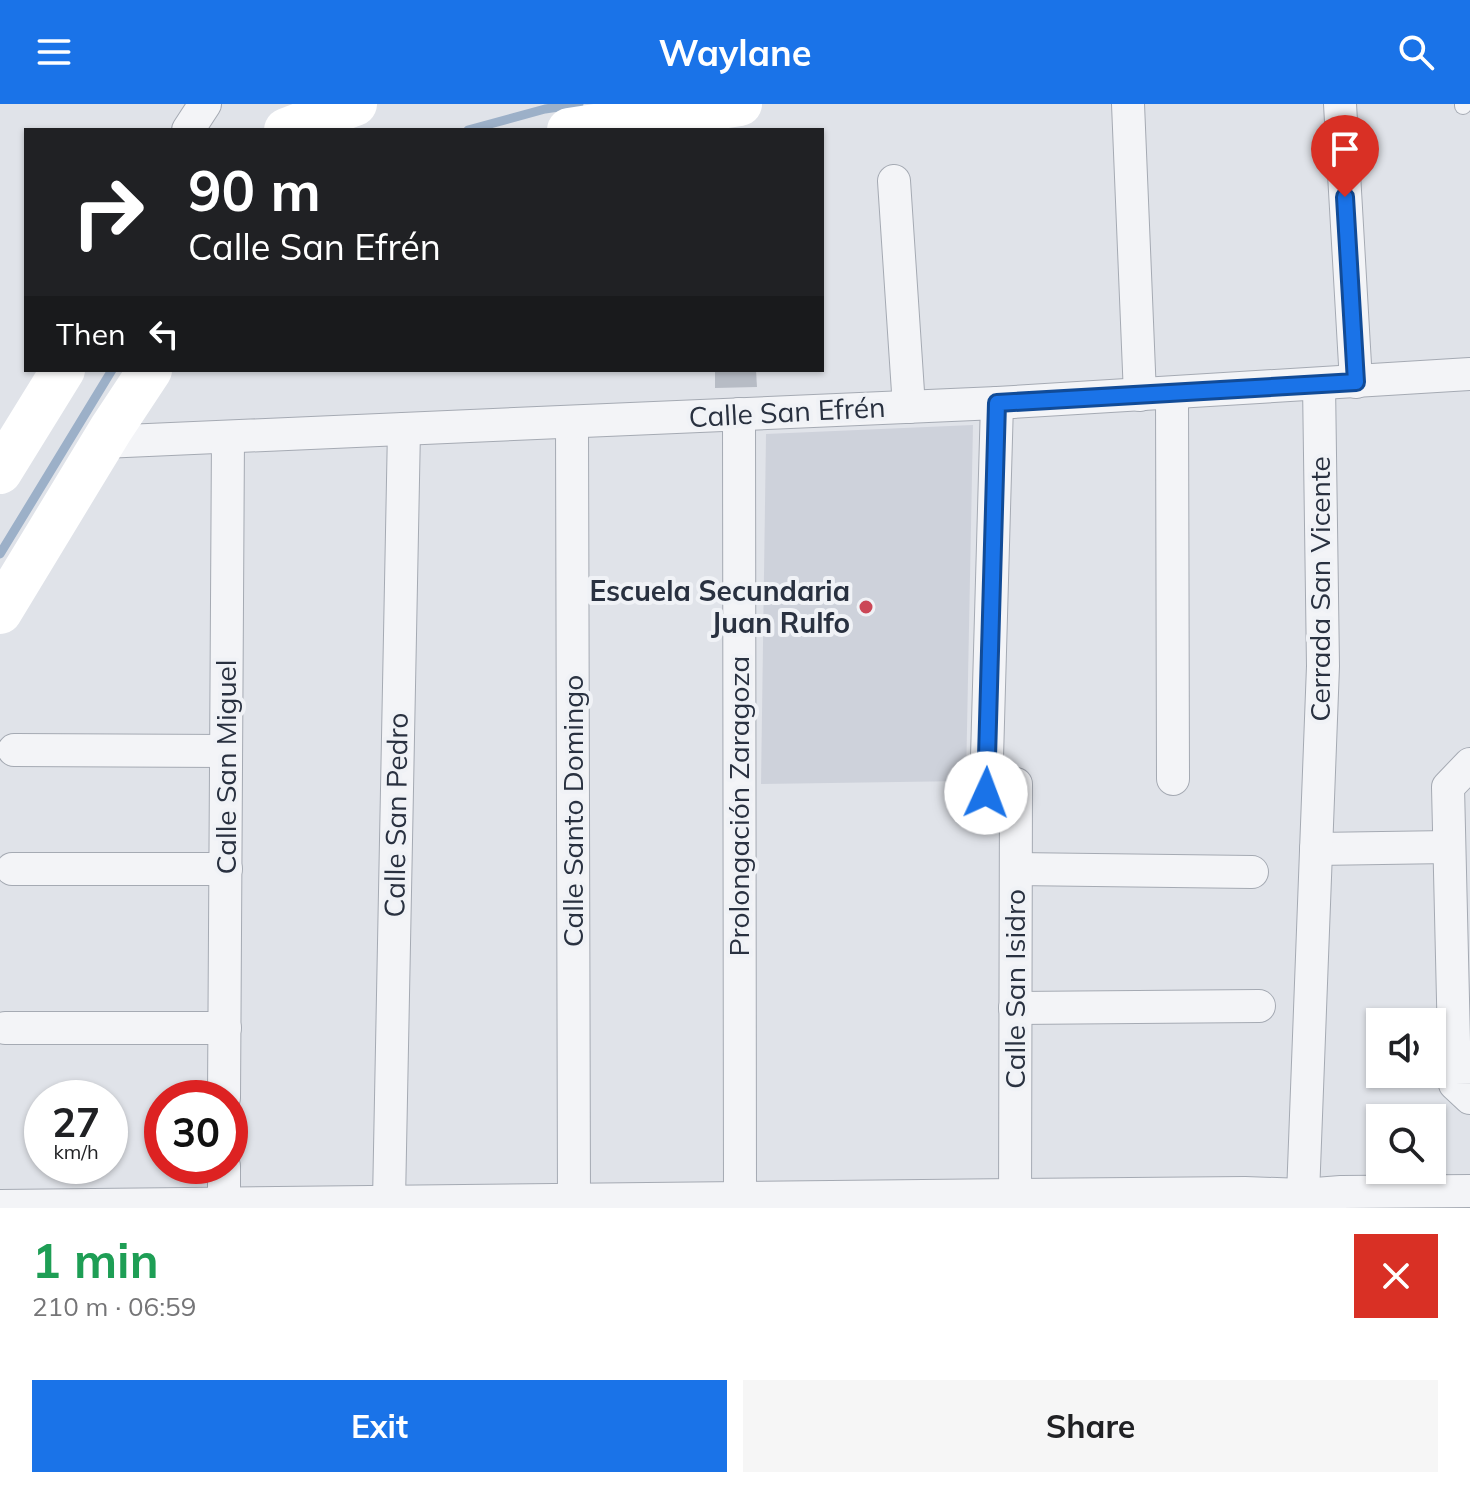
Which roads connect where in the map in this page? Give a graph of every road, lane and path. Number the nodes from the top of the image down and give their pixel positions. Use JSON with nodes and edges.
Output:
{"nodes":[{"id":1,"x":205,"y":104,"type":"edge"},
{"id":2,"x":355,"y":104,"type":"edge"},
{"id":3,"x":740,"y":104,"type":"edge"},
{"id":4,"x":1128,"y":104,"type":"edge"},
{"id":5,"x":1340,"y":104,"type":"edge"},
{"id":6,"x":189,"y":128,"type":"edge"},
{"id":7,"x":291,"y":128,"type":"edge"},
{"id":8,"x":582,"y":128,"type":"edge"},
{"id":9,"x":894,"y":181,"type":"dead end"},
{"id":10,"x":62,"y":372,"type":"edge"},
{"id":11,"x":1470,"y":374,"type":"edge"},
{"id":12,"x":144,"y":375,"type":"edge"},
{"id":13,"x":1356,"y":382,"type":"junction"},
{"id":14,"x":1319,"y":384,"type":"junction"},
{"id":15,"x":1172,"y":393,"type":"junction"},
{"id":16,"x":1140,"y":395,"type":"junction"},
{"id":17,"x":997,"y":403,"type":"junction"},
{"id":18,"x":909,"y":407,"type":"junction"},
{"id":19,"x":739,"y":414,"type":"junction"},
{"id":20,"x":572,"y":422,"type":"junction"},
{"id":21,"x":404,"y":429,"type":"junction"},
{"id":22,"x":228,"y":437,"type":"junction"},
{"id":23,"x":103,"y":442,"type":"junction"},
{"id":24,"x":0,"y":472,"type":"edge"},
{"id":25,"x":0,"y":612,"type":"edge"},
{"id":26,"x":14,"y":750,"type":"dead end"},
{"id":27,"x":226,"y":751,"type":"junction"},
{"id":28,"x":1459,"y":775,"type":"edge"},
{"id":29,"x":1173,"y":779,"type":"dead end"},
{"id":30,"x":1449,"y":847,"type":"junction"},
{"id":31,"x":1316,"y":849,"type":"junction"},
{"id":32,"x":12,"y":869,"type":"dead end"},
{"id":33,"x":226,"y":869,"type":"junction"},
{"id":34,"x":1016,"y":869,"type":"junction"},
{"id":35,"x":1252,"y":872,"type":"dead end"},
{"id":36,"x":1259,"y":1006,"type":"dead end"},
{"id":37,"x":1015,"y":1008,"type":"junction"},
{"id":38,"x":5,"y":1028,"type":"dead end"},
{"id":39,"x":225,"y":1028,"type":"junction"},
{"id":40,"x":224,"y":1080,"type":"edge"},
{"id":41,"x":1470,"y":1098,"type":"edge"},
{"id":42,"x":224,"y":1184,"type":"edge"},
{"id":43,"x":1470,"y":1191,"type":"edge"},
{"id":44,"x":1303,"y":1195,"type":"junction"},
{"id":45,"x":740,"y":1197,"type":"junction"},
{"id":46,"x":574,"y":1200,"type":"junction"},
{"id":47,"x":1341,"y":1200,"type":"edge"},
{"id":48,"x":389,"y":1201,"type":"junction"},
{"id":49,"x":1131,"y":1201,"type":"edge"},
{"id":50,"x":1245,"y":1201,"type":"edge"},
{"id":51,"x":801,"y":1202,"type":"edge"},
{"id":52,"x":1015,"y":1202,"type":"edge"},
{"id":53,"x":224,"y":1204,"type":"junction"},
{"id":54,"x":0,"y":1206,"type":"edge"}],
"edges":[{"from":1,"to":6,"type":"street"},
{"from":2,"to":7,"type":"main road"},
{"from":3,"to":8,"type":"main road"},
{"from":4,"to":16,"type":"street"},
{"from":5,"to":13,"type":"street"},
{"from":9,"to":18,"type":"street"},
{"from":10,"to":24,"type":"main road"},
{"from":11,"to":13,"type":"street","name":"Calle San Efrén"},
{"from":12,"to":23,"type":"main road"},
{"from":13,"to":14,"type":"street","name":"Calle San Efrén"},
{"from":14,"to":15,"type":"street","name":"Calle San Efrén"},
{"from":14,"to":31,"type":"street","name":"Cerrada San Vicente"},
{"from":15,"to":16,"type":"street","name":"Calle San Efrén"},
{"from":15,"to":29,"type":"street"},
{"from":16,"to":17,"type":"street","name":"Calle San Efrén"},
{"from":17,"to":18,"type":"street","name":"Calle San Efrén"},
{"from":17,"to":34,"type":"street","name":"Calle San Isidro"},
{"from":18,"to":19,"type":"street","name":"Calle San Efrén"},
{"from":19,"to":20,"type":"street","name":"Calle San Efrén"},
{"from":19,"to":45,"type":"street","name":"Prolongación Zaragoza"},
{"from":20,"to":21,"type":"street","name":"Calle San Efrén"},
{"from":20,"to":46,"type":"street","name":"Calle Santo Domingo"},
{"from":21,"to":22,"type":"street","name":"Calle San Efrén"},
{"from":21,"to":48,"type":"street","name":"Calle San Pedro"},
{"from":22,"to":23,"type":"street","name":"Calle San Efrén"},
{"from":22,"to":27,"type":"street","name":"Calle San Miguel"},
{"from":23,"to":25,"type":"main road"},
{"from":26,"to":27,"type":"street"},
{"from":27,"to":33,"type":"street","name":"Calle San Miguel"},
{"from":28,"to":30,"type":"street"},
{"from":30,"to":31,"type":"street"},
{"from":30,"to":41,"type":"street"},
{"from":31,"to":44,"type":"street","name":"Cerrada San Vicente"},
{"from":32,"to":33,"type":"street"},
{"from":33,"to":39,"type":"street","name":"Calle San Miguel"},
{"from":34,"to":35,"type":"street"},
{"from":34,"to":37,"type":"street","name":"Calle San Isidro"},
{"from":36,"to":37,"type":"street"},
{"from":37,"to":52,"type":"street","name":"Calle San Isidro"},
{"from":38,"to":39,"type":"street"},
{"from":39,"to":40,"type":"street","name":"Calle San Miguel"},
{"from":42,"to":53,"type":"street"},
{"from":43,"to":47,"type":"street"},
{"from":44,"to":47,"type":"street"},
{"from":44,"to":50,"type":"street"},
{"from":45,"to":46,"type":"street"},
{"from":45,"to":51,"type":"street"},
{"from":46,"to":48,"type":"street"},
{"from":48,"to":53,"type":"street"},
{"from":49,"to":50,"type":"street"},
{"from":49,"to":52,"type":"street"},
{"from":51,"to":52,"type":"street"},
{"from":53,"to":54,"type":"street"}]}
